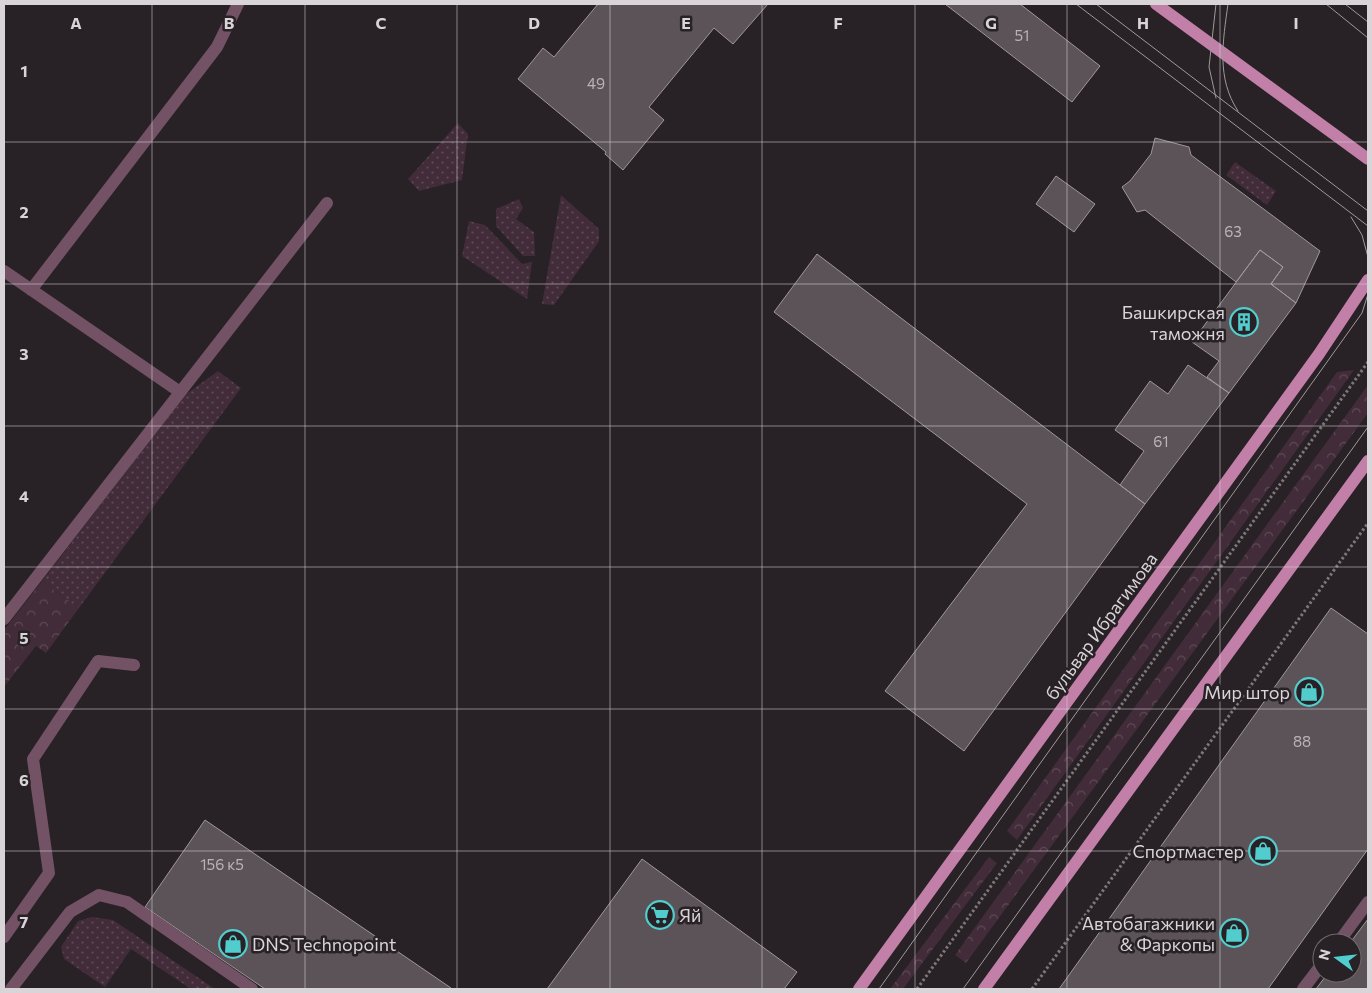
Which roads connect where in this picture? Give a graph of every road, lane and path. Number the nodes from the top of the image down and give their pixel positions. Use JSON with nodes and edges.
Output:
{"nodes":[{"id":1,"x":238,"y":4,"type":"edge"},
{"id":2,"x":1156,"y":4,"type":"edge"},
{"id":3,"x":1368,"y":159,"type":"edge"},
{"id":4,"x":327,"y":203,"type":"dead end"},
{"id":5,"x":4,"y":271,"type":"edge"},
{"id":6,"x":1368,"y":280,"type":"edge"},
{"id":7,"x":31,"y":290,"type":"junction"},
{"id":8,"x":1368,"y":362,"type":"edge"},
{"id":9,"x":180,"y":392,"type":"junction"},
{"id":10,"x":1368,"y":461,"type":"edge"},
{"id":11,"x":1368,"y":523,"type":"edge"},
{"id":12,"x":4,"y":619,"type":"edge"},
{"id":13,"x":134,"y":665,"type":"dead end"},
{"id":14,"x":1368,"y":902,"type":"edge"},
{"id":15,"x":1345,"y":933,"type":"edge"},
{"id":16,"x":4,"y":938,"type":"edge"},
{"id":17,"x":1312,"y":977,"type":"edge"},
{"id":18,"x":11,"y":989,"type":"edge"},
{"id":19,"x":252,"y":989,"type":"edge"},
{"id":20,"x":859,"y":989,"type":"edge"},
{"id":21,"x":917,"y":989,"type":"edge"},
{"id":22,"x":984,"y":989,"type":"edge"},
{"id":23,"x":1032,"y":989,"type":"edge"},
{"id":24,"x":1303,"y":989,"type":"edge"}],
"edges":[{"from":1,"to":7,"type":"lane"},
{"from":2,"to":3,"type":"main road"},
{"from":4,"to":9,"type":"lane"},
{"from":5,"to":7,"type":"lane"},
{"from":6,"to":20,"type":"main road","name":"бульвар Ибрагимова"},
{"from":7,"to":9,"type":"lane"},
{"from":8,"to":21,"type":"path"},
{"from":9,"to":12,"type":"lane"},
{"from":10,"to":22,"type":"main road"},
{"from":11,"to":23,"type":"path"},
{"from":13,"to":16,"type":"lane"},
{"from":14,"to":15,"type":"lane"},
{"from":17,"to":24,"type":"lane"},
{"from":18,"to":19,"type":"lane"}]}
